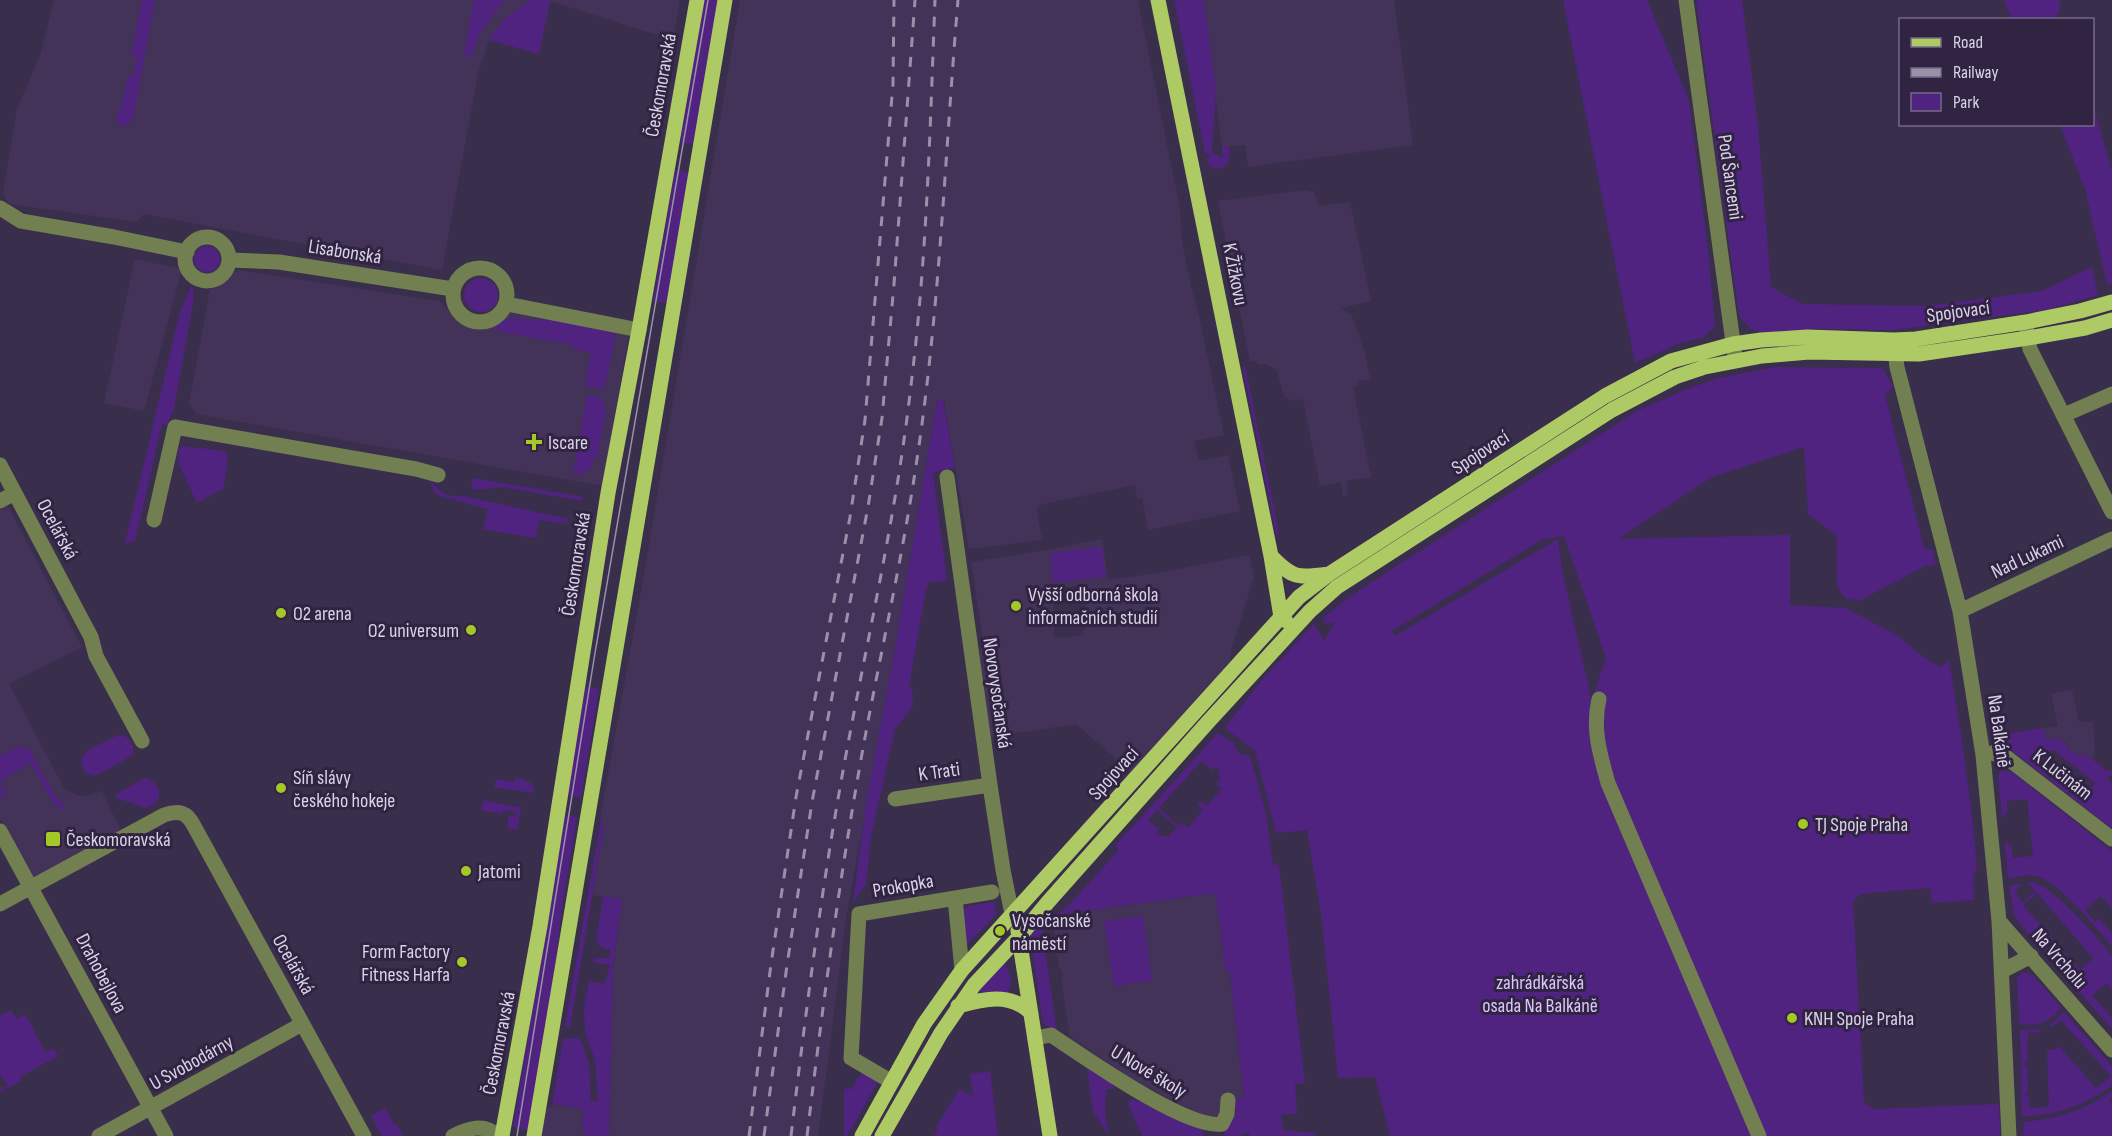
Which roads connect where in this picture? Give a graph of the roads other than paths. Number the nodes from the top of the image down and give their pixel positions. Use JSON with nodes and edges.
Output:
{"nodes":[{"id":1,"x":697,"y":0,"type":"edge"},
{"id":2,"x":725,"y":0,"type":"edge"},
{"id":3,"x":1158,"y":0,"type":"edge"},
{"id":4,"x":1686,"y":0,"type":"edge"},
{"id":5,"x":0,"y":208,"type":"edge"},
{"id":6,"x":187,"y":252,"type":"junction"},
{"id":7,"x":229,"y":260,"type":"junction"},
{"id":8,"x":453,"y":289,"type":"junction"},
{"id":9,"x":2112,"y":302,"type":"edge"},
{"id":10,"x":507,"y":304,"type":"junction"},
{"id":11,"x":2112,"y":320,"type":"edge"},
{"id":12,"x":2026,"y":322,"type":"junction"},
{"id":13,"x":639,"y":330,"type":"junction"},
{"id":14,"x":2028,"y":338,"type":"junction"},
{"id":15,"x":1733,"y":344,"type":"junction"},
{"id":16,"x":1894,"y":348,"type":"junction"},
{"id":17,"x":1736,"y":360,"type":"junction"},
{"id":18,"x":2112,"y":394,"type":"edge"},
{"id":19,"x":2064,"y":415,"type":"junction"},
{"id":20,"x":0,"y":465,"type":"edge"},
{"id":21,"x":438,"y":475,"type":"dead end"},
{"id":22,"x":947,"y":477,"type":"dead end"},
{"id":23,"x":15,"y":493,"type":"junction"},
{"id":24,"x":0,"y":501,"type":"edge"},
{"id":25,"x":2112,"y":512,"type":"edge"},
{"id":26,"x":154,"y":520,"type":"dead end"},
{"id":27,"x":2112,"y":539,"type":"edge"},
{"id":28,"x":1271,"y":556,"type":"junction"},
{"id":29,"x":1329,"y":574,"type":"junction"},
{"id":30,"x":1960,"y":611,"type":"junction"},
{"id":31,"x":1281,"y":617,"type":"junction"},
{"id":32,"x":1295,"y":629,"type":"junction"},
{"id":33,"x":1599,"y":699,"type":"dead end"},
{"id":34,"x":142,"y":741,"type":"dead end"},
{"id":35,"x":1983,"y":755,"type":"junction"},
{"id":36,"x":990,"y":784,"type":"junction"},
{"id":37,"x":895,"y":799,"type":"dead end"},
{"id":38,"x":0,"y":831,"type":"edge"},
{"id":39,"x":2112,"y":839,"type":"edge"},
{"id":40,"x":32,"y":887,"type":"junction"},
{"id":41,"x":992,"y":892,"type":"dead end"},
{"id":42,"x":955,"y":898,"type":"junction"},
{"id":43,"x":0,"y":903,"type":"edge"},
{"id":44,"x":1012,"y":914,"type":"junction"},
{"id":45,"x":1999,"y":921,"type":"junction"},
{"id":46,"x":1020,"y":936,"type":"junction"},
{"id":47,"x":2031,"y":956,"type":"junction"},
{"id":48,"x":962,"y":970,"type":"junction"},
{"id":49,"x":2002,"y":971,"type":"junction"},
{"id":50,"x":958,"y":1006,"type":"junction"},
{"id":51,"x":1031,"y":1013,"type":"junction"},
{"id":52,"x":302,"y":1024,"type":"junction"},
{"id":53,"x":1035,"y":1038,"type":"junction"},
{"id":54,"x":2112,"y":1050,"type":"edge"},
{"id":55,"x":892,"y":1082,"type":"junction"},
{"id":56,"x":1228,"y":1100,"type":"dead end"},
{"id":57,"x":150,"y":1108,"type":"junction"},
{"id":58,"x":99,"y":1136,"type":"edge"},
{"id":59,"x":166,"y":1136,"type":"edge"},
{"id":60,"x":364,"y":1136,"type":"edge"},
{"id":61,"x":453,"y":1136,"type":"edge"},
{"id":62,"x":500,"y":1136,"type":"edge"},
{"id":63,"x":534,"y":1136,"type":"edge"},
{"id":64,"x":862,"y":1136,"type":"edge"},
{"id":65,"x":882,"y":1136,"type":"edge"},
{"id":66,"x":1050,"y":1136,"type":"edge"},
{"id":67,"x":1759,"y":1136,"type":"edge"},
{"id":68,"x":2009,"y":1136,"type":"edge"}],
"edges":[{"from":1,"to":13,"type":"main road","name":"Českomoravská"},
{"from":2,"to":63,"type":"main road"},
{"from":3,"to":28,"type":"main road","name":"K Žižkovu"},
{"from":4,"to":15,"type":"street","name":"Pod Šancemi"},
{"from":5,"to":6,"type":"street"},
{"from":6,"to":7,"type":"street"},
{"from":6,"to":7,"type":"street"},
{"from":7,"to":8,"type":"street","name":"Lisabonská"},
{"from":8,"to":10,"type":"street"},
{"from":8,"to":10,"type":"street"},
{"from":9,"to":12,"type":"main road","name":"Spojovací"},
{"from":10,"to":13,"type":"street"},
{"from":11,"to":14,"type":"main road","name":"Spojovací"},
{"from":12,"to":14,"type":"street"},
{"from":12,"to":16,"type":"main road","name":"Spojovací"},
{"from":13,"to":62,"type":"main road","name":"Českomoravská"},
{"from":14,"to":16,"type":"main road","name":"Spojovací"},
{"from":14,"to":19,"type":"street"},
{"from":15,"to":16,"type":"main road","name":"Spojovací"},
{"from":15,"to":17,"type":"street","name":"Pod Šancemi"},
{"from":15,"to":29,"type":"main road","name":"Spojovací"},
{"from":16,"to":17,"type":"main road","name":"Spojovací"},
{"from":16,"to":30,"type":"street","name":"Na Balkáně"},
{"from":17,"to":32,"type":"main road","name":"Spojovací"},
{"from":18,"to":19,"type":"street"},
{"from":19,"to":25,"type":"street"},
{"from":20,"to":23,"type":"street","name":"Ocelářská"},
{"from":21,"to":26,"type":"street"},
{"from":22,"to":36,"type":"street","name":"Novovysočanská"},
{"from":23,"to":24,"type":"street"},
{"from":23,"to":34,"type":"street","name":"Ocelářská"},
{"from":27,"to":30,"type":"street","name":"Nad Lukami"},
{"from":28,"to":29,"type":"main road"},
{"from":28,"to":31,"type":"main road","name":"K Žižkovu"},
{"from":29,"to":31,"type":"main road","name":"Spojovací"},
{"from":30,"to":35,"type":"street","name":"Na Balkáně"},
{"from":31,"to":32,"type":"main road"},
{"from":31,"to":44,"type":"main road","name":"Spojovací"},
{"from":32,"to":46,"type":"main road","name":"Spojovací"},
{"from":33,"to":67,"type":"street"},
{"from":35,"to":39,"type":"street","name":"K Lučinám"},
{"from":35,"to":45,"type":"street","name":"Na Balkáně"},
{"from":36,"to":37,"type":"street","name":"K Trati"},
{"from":36,"to":44,"type":"street","name":"Novovysočanská"},
{"from":38,"to":40,"type":"street","name":"Drahobejlova"},
{"from":40,"to":43,"type":"street"},
{"from":40,"to":52,"type":"street","name":"Ocelářská"},
{"from":40,"to":57,"type":"street","name":"Drahobejlova"},
{"from":41,"to":42,"type":"street"},
{"from":42,"to":48,"type":"street"},
{"from":42,"to":55,"type":"street","name":"Prokopka"},
{"from":44,"to":46,"type":"main road"},
{"from":44,"to":48,"type":"main road"},
{"from":45,"to":47,"type":"street","name":"Na Vrcholu"},
{"from":45,"to":49,"type":"street","name":"Na Balkáně"},
{"from":46,"to":50,"type":"main road"},
{"from":46,"to":51,"type":"main road"},
{"from":47,"to":49,"type":"street"},
{"from":47,"to":54,"type":"street","name":"Na Vrcholu"},
{"from":48,"to":55,"type":"main road"},
{"from":49,"to":68,"type":"street","name":"Na Balkáně"},
{"from":50,"to":51,"type":"main road"},
{"from":50,"to":65,"type":"main road"},
{"from":51,"to":53,"type":"main road"},
{"from":52,"to":57,"type":"street","name":"U Svobodárny"},
{"from":52,"to":60,"type":"street","name":"Ocelářská"},
{"from":53,"to":56,"type":"street","name":"U Nové školy"},
{"from":53,"to":66,"type":"main road"},
{"from":55,"to":64,"type":"main road"},
{"from":57,"to":58,"type":"street","name":"U Svobodárny"},
{"from":57,"to":59,"type":"street","name":"Drahobejlova"},
{"from":61,"to":62,"type":"street"}]}
